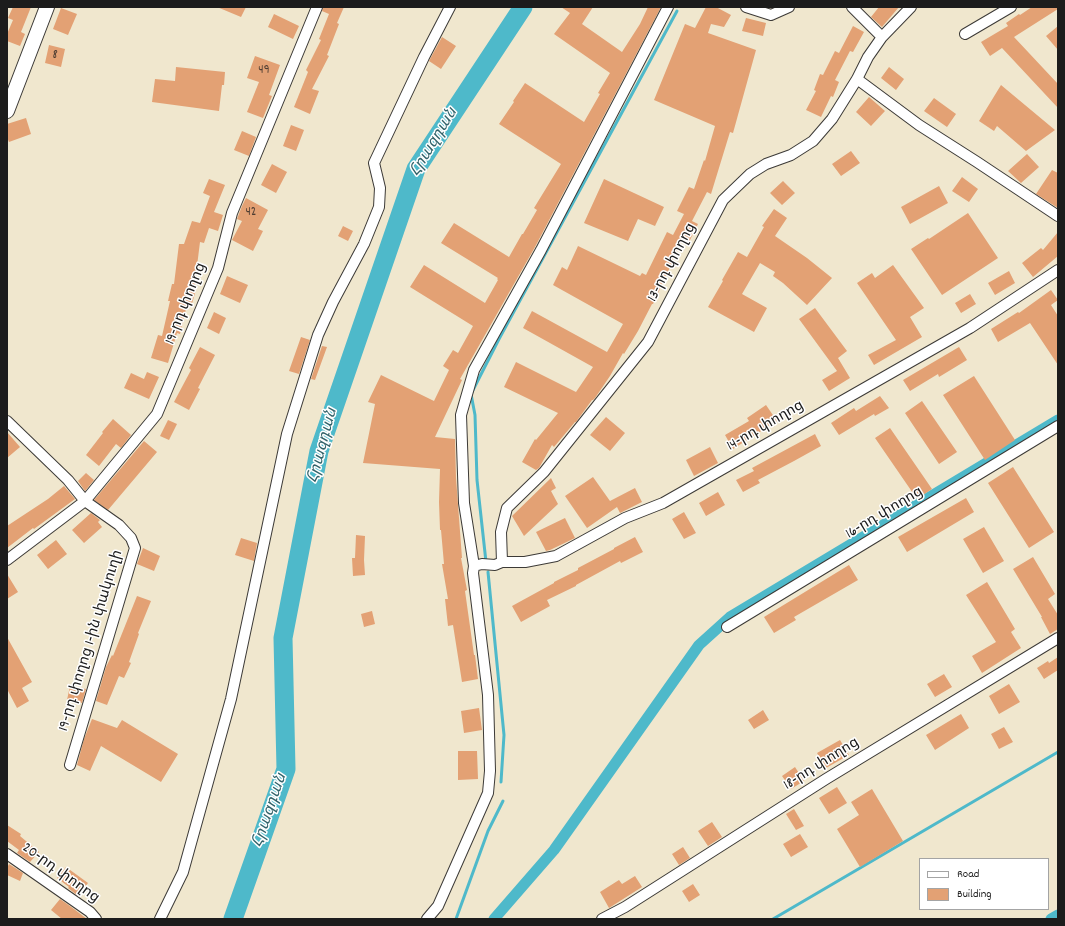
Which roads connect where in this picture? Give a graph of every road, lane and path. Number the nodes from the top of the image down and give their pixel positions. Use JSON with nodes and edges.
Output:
{"nodes":[{"id":1,"x":47,"y":7,"type":"edge"},
{"id":2,"x":450,"y":7,"type":"edge"},
{"id":3,"x":668,"y":7,"type":"edge"},
{"id":4,"x":746,"y":7,"type":"edge"},
{"id":5,"x":789,"y":7,"type":"edge"},
{"id":6,"x":852,"y":7,"type":"edge"},
{"id":7,"x":911,"y":7,"type":"edge"},
{"id":8,"x":1011,"y":7,"type":"edge"},
{"id":9,"x":314,"y":8,"type":"edge"},
{"id":10,"x":965,"y":34,"type":"dead end"},
{"id":11,"x":882,"y":37,"type":"junction"},
{"id":12,"x":857,"y":79,"type":"junction"},
{"id":13,"x":7,"y":111,"type":"edge"},
{"id":14,"x":1058,"y":216,"type":"edge"},
{"id":15,"x":1058,"y":270,"type":"edge"},
{"id":16,"x":7,"y":421,"type":"edge"},
{"id":17,"x":1058,"y":426,"type":"edge"},
{"id":18,"x":85,"y":501,"type":"junction"},
{"id":19,"x":7,"y":560,"type":"edge"},
{"id":20,"x":502,"y":562,"type":"junction"},
{"id":21,"x":474,"y":566,"type":"junction"},
{"id":22,"x":727,"y":627,"type":"dead end"},
{"id":23,"x":1058,"y":638,"type":"edge"},
{"id":24,"x":70,"y":765,"type":"dead end"},
{"id":25,"x":7,"y":854,"type":"edge"},
{"id":26,"x":96,"y":919,"type":"edge"},
{"id":27,"x":160,"y":919,"type":"edge"},
{"id":28,"x":427,"y":919,"type":"edge"},
{"id":29,"x":602,"y":919,"type":"edge"}],
"edges":[{"from":1,"to":13,"type":"main road"},
{"from":2,"to":27,"type":"street"},
{"from":3,"to":21,"type":"street"},
{"from":4,"to":5,"type":"street"},
{"from":6,"to":11,"type":"street"},
{"from":7,"to":11,"type":"street","name":"13-րդ փողոց"},
{"from":8,"to":10,"type":"street"},
{"from":9,"to":18,"type":"street","name":"19-րդ փողոց"},
{"from":11,"to":12,"type":"street","name":"13-րդ փողոց"},
{"from":12,"to":14,"type":"street"},
{"from":12,"to":20,"type":"street","name":"13-րդ փողոց"},
{"from":15,"to":20,"type":"street","name":"14-րդ փողոց"},
{"from":16,"to":18,"type":"street"},
{"from":17,"to":22,"type":"street","name":"16-րդ փողոց"},
{"from":18,"to":19,"type":"street","name":"19-րդ փողոց"},
{"from":18,"to":24,"type":"street","name":"19-րդ փողոց 1-ին փակուղի"},
{"from":20,"to":21,"type":"street","name":"14-րդ փողոց"},
{"from":21,"to":28,"type":"street"},
{"from":23,"to":29,"type":"street","name":"18-րդ փողոց"},
{"from":25,"to":26,"type":"street","name":"20-րդ փողոց"}]}
